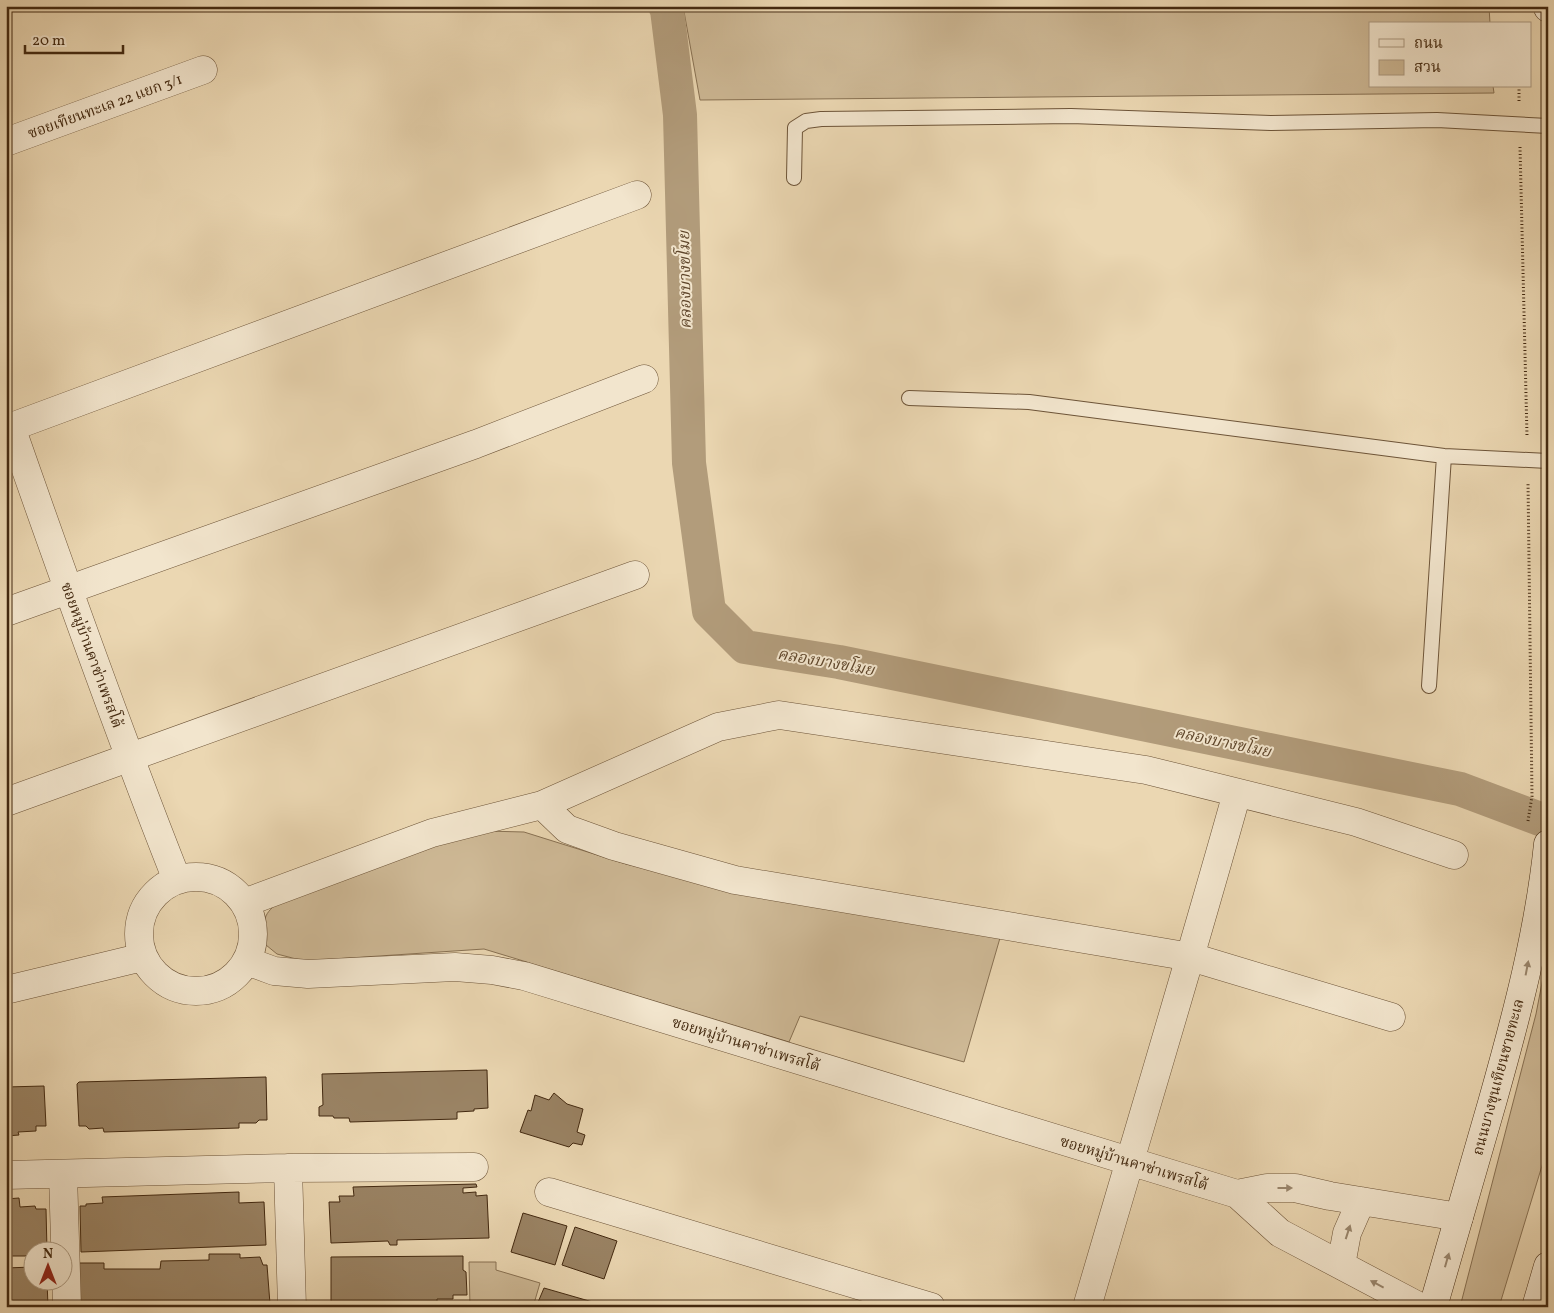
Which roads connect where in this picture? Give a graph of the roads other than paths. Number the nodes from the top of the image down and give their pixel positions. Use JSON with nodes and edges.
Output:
{"nodes":[{"id":1,"x":203,"y":70,"type":"dead end"},
{"id":2,"x":1548,"y":126,"type":"edge"},
{"id":3,"x":6,"y":142,"type":"edge"},
{"id":4,"x":794,"y":178,"type":"dead end"},
{"id":5,"x":637,"y":195,"type":"dead end"},
{"id":6,"x":644,"y":379,"type":"dead end"},
{"id":7,"x":910,"y":398,"type":"dead end"},
{"id":8,"x":9,"y":428,"type":"edge"},
{"id":9,"x":1444,"y":456,"type":"junction"},
{"id":10,"x":1548,"y":461,"type":"edge"},
{"id":11,"x":635,"y":575,"type":"dead end"},
{"id":12,"x":68,"y":590,"type":"junction"},
{"id":13,"x":6,"y":612,"type":"edge"},
{"id":14,"x":1429,"y":686,"type":"dead end"},
{"id":15,"x":129,"y":759,"type":"junction"},
{"id":16,"x":1237,"y":792,"type":"junction"},
{"id":17,"x":6,"y":802,"type":"edge"},
{"id":18,"x":542,"y":805,"type":"junction"},
{"id":19,"x":1548,"y":844,"type":"edge"},
{"id":20,"x":1454,"y":855,"type":"dead end"},
{"id":21,"x":177,"y":880,"type":"junction"},
{"id":22,"x":244,"y":903,"type":"junction"},
{"id":23,"x":143,"y":957,"type":"junction"},
{"id":24,"x":1191,"y":957,"type":"junction"},
{"id":25,"x":247,"y":961,"type":"junction"},
{"id":26,"x":6,"y":990,"type":"edge"},
{"id":27,"x":1392,"y":1017,"type":"dead end"},
{"id":28,"x":1129,"y":1162,"type":"junction"},
{"id":29,"x":474,"y":1167,"type":"dead end"},
{"id":30,"x":288,"y":1168,"type":"junction"},
{"id":31,"x":63,"y":1174,"type":"junction"},
{"id":32,"x":6,"y":1175,"type":"edge"},
{"id":33,"x":549,"y":1192,"type":"dead end"},
{"id":34,"x":1237,"y":1194,"type":"junction"},
{"id":35,"x":1361,"y":1201,"type":"junction"},
{"id":36,"x":1459,"y":1217,"type":"junction"},
{"id":37,"x":1341,"y":1265,"type":"junction"},
{"id":38,"x":1548,"y":1266,"type":"edge"},
{"id":39,"x":67,"y":1307,"type":"edge"},
{"id":40,"x":292,"y":1307,"type":"edge"},
{"id":41,"x":931,"y":1307,"type":"edge"},
{"id":42,"x":1087,"y":1307,"type":"edge"},
{"id":43,"x":1420,"y":1307,"type":"edge"},
{"id":44,"x":1433,"y":1307,"type":"edge"},
{"id":45,"x":1536,"y":1307,"type":"edge"}],
"edges":[{"from":1,"to":3,"type":"street","name":"ซอยเทียนทะเล 22 แยก 3/1"},
{"from":2,"to":4,"type":"lane"},
{"from":5,"to":8,"type":"street"},
{"from":6,"to":12,"type":"street"},
{"from":7,"to":9,"type":"lane"},
{"from":8,"to":12,"type":"street","name":"ซอยหมู่บ้านคาซ่าเพรสโต้"},
{"from":9,"to":10,"type":"lane"},
{"from":9,"to":14,"type":"lane"},
{"from":11,"to":15,"type":"street"},
{"from":12,"to":13,"type":"street"},
{"from":12,"to":15,"type":"street","name":"ซอยหมู่บ้านคาซ่าเพรสโต้"},
{"from":15,"to":17,"type":"street"},
{"from":15,"to":21,"type":"street","name":"ซอยหมู่บ้านคาซ่าเพรสโต้"},
{"from":16,"to":18,"type":"street"},
{"from":16,"to":20,"type":"street"},
{"from":16,"to":24,"type":"street"},
{"from":18,"to":22,"type":"street"},
{"from":18,"to":24,"type":"street"},
{"from":36,"to":19,"type":"street","name":"ถนนบางขุนเทียนชายทะเล","one_way":true},
{"from":21,"to":22,"type":"street"},
{"from":21,"to":23,"type":"street"},
{"from":22,"to":25,"type":"street"},
{"from":23,"to":25,"type":"street"},
{"from":23,"to":26,"type":"street"},
{"from":24,"to":27,"type":"street"},
{"from":24,"to":28,"type":"street"},
{"from":25,"to":28,"type":"street","name":"ซอยหมู่บ้านคาซ่าเพรสโต้"},
{"from":28,"to":34,"type":"street","name":"ซอยหมู่บ้านคาซ่าเพรสโต้"},
{"from":28,"to":42,"type":"street"},
{"from":29,"to":30,"type":"street"},
{"from":30,"to":31,"type":"street"},
{"from":30,"to":40,"type":"street"},
{"from":31,"to":32,"type":"street"},
{"from":31,"to":39,"type":"street"},
{"from":33,"to":41,"type":"street"},
{"from":34,"to":35,"type":"street","name":"ซอยหมู่บ้านคาซ่าเพรสโต้","one_way":true},
{"from":34,"to":37,"type":"street","name":"ซอยหมู่บ้านคาซ่าเพรสโต้"},
{"from":35,"to":36,"type":"street","name":"ซอยหมู่บ้านคาซ่าเพรสโต้"},
{"from":37,"to":35,"type":"street","one_way":true},
{"from":44,"to":36,"type":"street","name":"ถนนบางขุนเทียนชายทะเล","one_way":true},
{"from":43,"to":37,"type":"street","name":"ซอยหมู่บ้านคาซ่าเพรสโต้","one_way":true},
{"from":38,"to":45,"type":"street"}]}
